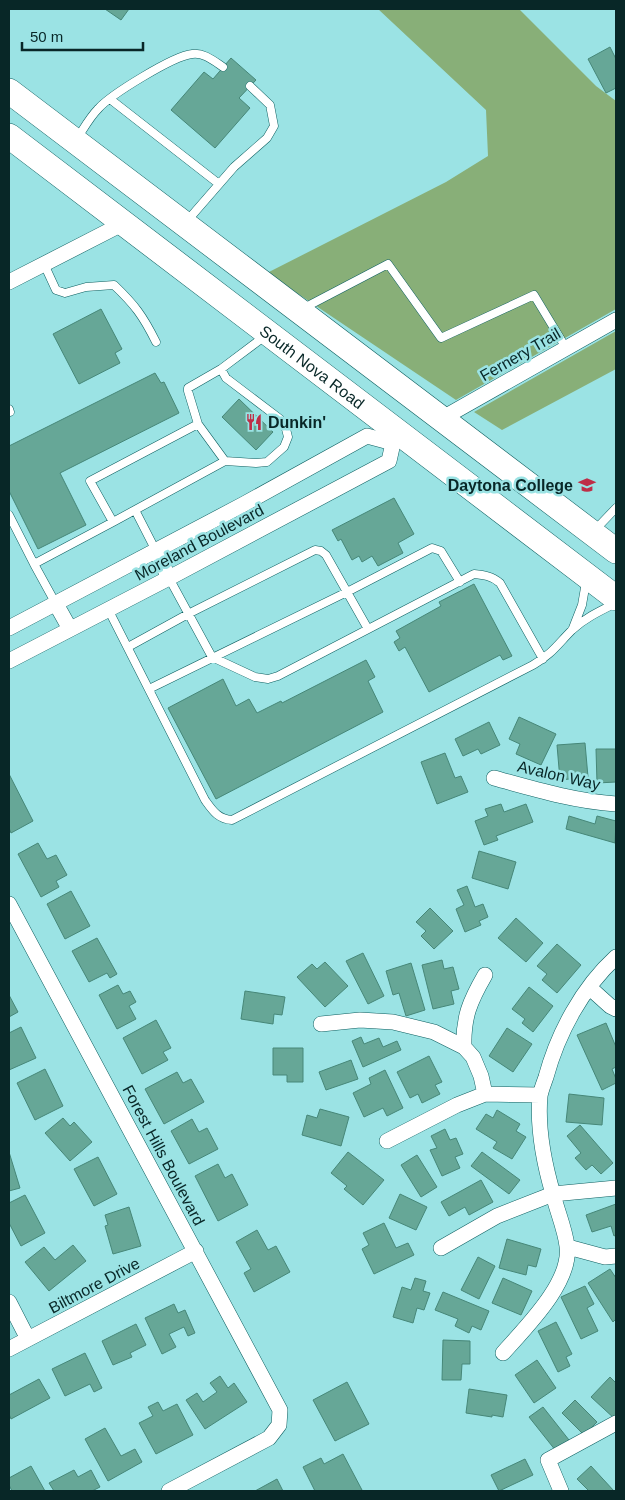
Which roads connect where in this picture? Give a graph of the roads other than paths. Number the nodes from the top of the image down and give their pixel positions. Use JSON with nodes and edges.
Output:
{"nodes":[{"id":1,"x":223,"y":67,"type":"dead end"},
{"id":2,"x":250,"y":86,"type":"dead end"},
{"id":3,"x":9,"y":91,"type":"edge"},
{"id":4,"x":110,"y":100,"type":"junction"},
{"id":5,"x":9,"y":136,"type":"edge"},
{"id":6,"x":75,"y":141,"type":"junction"},
{"id":7,"x":219,"y":184,"type":"junction"},
{"id":8,"x":124,"y":223,"type":"junction"},
{"id":9,"x":184,"y":224,"type":"junction"},
{"id":10,"x":44,"y":264,"type":"junction"},
{"id":11,"x":9,"y":282,"type":"edge"},
{"id":12,"x":298,"y":311,"type":"junction"},
{"id":13,"x":616,"y":320,"type":"edge"},
{"id":14,"x":269,"y":333,"type":"junction"},
{"id":15,"x":156,"y":342,"type":"dead end"},
{"id":16,"x":566,"y":348,"type":"junction"},
{"id":17,"x":220,"y":369,"type":"junction"},
{"id":18,"x":361,"y":404,"type":"junction"},
{"id":19,"x":441,"y":419,"type":"junction"},
{"id":20,"x":198,"y":424,"type":"junction"},
{"id":21,"x":399,"y":440,"type":"junction"},
{"id":22,"x":477,"y":446,"type":"junction"},
{"id":23,"x":225,"y":461,"type":"junction"},
{"id":24,"x":616,"y":508,"type":"edge"},
{"id":25,"x":135,"y":510,"type":"junction"},
{"id":26,"x":9,"y":515,"type":"edge"},
{"id":27,"x":113,"y":522,"type":"junction"},
{"id":28,"x":608,"y":543,"type":"edge"},
{"id":29,"x":156,"y":551,"type":"junction"},
{"id":30,"x":34,"y":564,"type":"junction"},
{"id":31,"x":587,"y":575,"type":"junction"},
{"id":32,"x":169,"y":578,"type":"junction"},
{"id":33,"x":460,"y":582,"type":"junction"},
{"id":34,"x":347,"y":592,"type":"junction"},
{"id":35,"x":616,"y":598,"type":"edge"},
{"id":36,"x":616,"y":602,"type":"edge"},
{"id":37,"x":56,"y":604,"type":"junction"},
{"id":38,"x":108,"y":609,"type":"junction"},
{"id":39,"x":188,"y":614,"type":"junction"},
{"id":40,"x":9,"y":628,"type":"edge"},
{"id":41,"x":70,"y":629,"type":"junction"},
{"id":42,"x":368,"y":630,"type":"junction"},
{"id":43,"x":572,"y":631,"type":"junction"},
{"id":44,"x":128,"y":647,"type":"junction"},
{"id":45,"x":212,"y":657,"type":"junction"},
{"id":46,"x":543,"y":658,"type":"junction"},
{"id":47,"x":9,"y":661,"type":"edge"},
{"id":48,"x":149,"y":689,"type":"junction"},
{"id":49,"x":494,"y":778,"type":"dead end"},
{"id":50,"x":616,"y":804,"type":"edge"},
{"id":51,"x":9,"y":904,"type":"edge"},
{"id":52,"x":616,"y":957,"type":"edge"},
{"id":53,"x":485,"y":975,"type":"dead end"},
{"id":54,"x":590,"y":988,"type":"junction"},
{"id":55,"x":616,"y":1010,"type":"edge"},
{"id":56,"x":321,"y":1024,"type":"dead end"},
{"id":57,"x":464,"y":1047,"type":"junction"},
{"id":58,"x":485,"y":1094,"type":"junction"},
{"id":59,"x":540,"y":1095,"type":"junction"},
{"id":60,"x":387,"y":1141,"type":"dead end"},
{"id":61,"x":616,"y":1188,"type":"edge"},
{"id":62,"x":553,"y":1194,"type":"junction"},
{"id":63,"x":568,"y":1247,"type":"junction"},
{"id":64,"x":441,"y":1248,"type":"dead end"},
{"id":65,"x":196,"y":1251,"type":"junction"},
{"id":66,"x":616,"y":1256,"type":"edge"},
{"id":67,"x":9,"y":1302,"type":"edge"},
{"id":68,"x":28,"y":1339,"type":"junction"},
{"id":69,"x":9,"y":1350,"type":"edge"},
{"id":70,"x":503,"y":1353,"type":"dead end"},
{"id":71,"x":616,"y":1423,"type":"edge"},
{"id":72,"x":169,"y":1491,"type":"edge"},
{"id":73,"x":561,"y":1491,"type":"edge"}],
"edges":[{"from":1,"to":4,"type":"lane"},
{"from":2,"to":7,"type":"lane"},
{"from":3,"to":6,"type":"main road"},
{"from":4,"to":6,"type":"lane"},
{"from":4,"to":7,"type":"lane"},
{"from":5,"to":8,"type":"main road","name":"South Nova Road"},
{"from":6,"to":9,"type":"main road"},
{"from":7,"to":9,"type":"lane"},
{"from":8,"to":9,"type":"main road"},
{"from":8,"to":10,"type":"street"},
{"from":8,"to":14,"type":"main road","name":"South Nova Road"},
{"from":9,"to":12,"type":"main road"},
{"from":10,"to":11,"type":"street"},
{"from":10,"to":15,"type":"lane"},
{"from":12,"to":16,"type":"lane"},
{"from":12,"to":19,"type":"main road"},
{"from":13,"to":16,"type":"street","name":"Fernery Trail"},
{"from":14,"to":17,"type":"lane"},
{"from":14,"to":18,"type":"main road","name":"South Nova Road"},
{"from":16,"to":19,"type":"street","name":"Fernery Trail"},
{"from":17,"to":20,"type":"lane"},
{"from":17,"to":23,"type":"lane"},
{"from":18,"to":19,"type":"main road"},
{"from":18,"to":21,"type":"main road","name":"South Nova Road"},
{"from":19,"to":22,"type":"main road"},
{"from":20,"to":23,"type":"lane"},
{"from":20,"to":27,"type":"lane"},
{"from":21,"to":22,"type":"main road"},
{"from":21,"to":29,"type":"street","name":"Moreland Boulevard"},
{"from":21,"to":31,"type":"main road","name":"South Nova Road"},
{"from":21,"to":32,"type":"street","name":"Moreland Boulevard"},
{"from":22,"to":28,"type":"main road"},
{"from":23,"to":25,"type":"lane"},
{"from":24,"to":28,"type":"lane"},
{"from":25,"to":27,"type":"lane"},
{"from":25,"to":29,"type":"lane"},
{"from":26,"to":30,"type":"lane"},
{"from":27,"to":30,"type":"lane"},
{"from":29,"to":32,"type":"street"},
{"from":29,"to":37,"type":"street","name":"Moreland Boulevard"},
{"from":30,"to":37,"type":"lane"},
{"from":31,"to":35,"type":"main road","name":"South Nova Road"},
{"from":31,"to":43,"type":"lane"},
{"from":32,"to":38,"type":"street","name":"Moreland Boulevard"},
{"from":32,"to":39,"type":"lane"},
{"from":33,"to":34,"type":"lane"},
{"from":33,"to":42,"type":"lane"},
{"from":33,"to":46,"type":"lane"},
{"from":34,"to":39,"type":"lane"},
{"from":34,"to":42,"type":"lane"},
{"from":34,"to":45,"type":"lane"},
{"from":36,"to":43,"type":"lane"},
{"from":37,"to":40,"type":"street","name":"Moreland Boulevard"},
{"from":37,"to":41,"type":"street"},
{"from":38,"to":41,"type":"street","name":"Moreland Boulevard"},
{"from":38,"to":44,"type":"lane"},
{"from":39,"to":44,"type":"lane"},
{"from":39,"to":45,"type":"lane"},
{"from":41,"to":47,"type":"street","name":"Moreland Boulevard"},
{"from":42,"to":45,"type":"lane"},
{"from":43,"to":46,"type":"lane"},
{"from":44,"to":48,"type":"lane"},
{"from":45,"to":48,"type":"lane"},
{"from":46,"to":48,"type":"lane"},
{"from":49,"to":50,"type":"street","name":"Avalon Way"},
{"from":51,"to":65,"type":"street","name":"Forest Hills Boulevard"},
{"from":52,"to":54,"type":"street"},
{"from":53,"to":57,"type":"street"},
{"from":54,"to":55,"type":"street"},
{"from":54,"to":59,"type":"street"},
{"from":56,"to":57,"type":"street"},
{"from":57,"to":58,"type":"street"},
{"from":58,"to":59,"type":"street"},
{"from":58,"to":60,"type":"street"},
{"from":59,"to":62,"type":"street"},
{"from":61,"to":62,"type":"street"},
{"from":62,"to":63,"type":"street"},
{"from":62,"to":64,"type":"street"},
{"from":63,"to":66,"type":"street"},
{"from":63,"to":70,"type":"street"},
{"from":65,"to":68,"type":"street","name":"Biltmore Drive"},
{"from":65,"to":72,"type":"street","name":"Forest Hills Boulevard"},
{"from":67,"to":68,"type":"street"},
{"from":68,"to":69,"type":"street","name":"Biltmore Drive"},
{"from":71,"to":73,"type":"street"}]}
